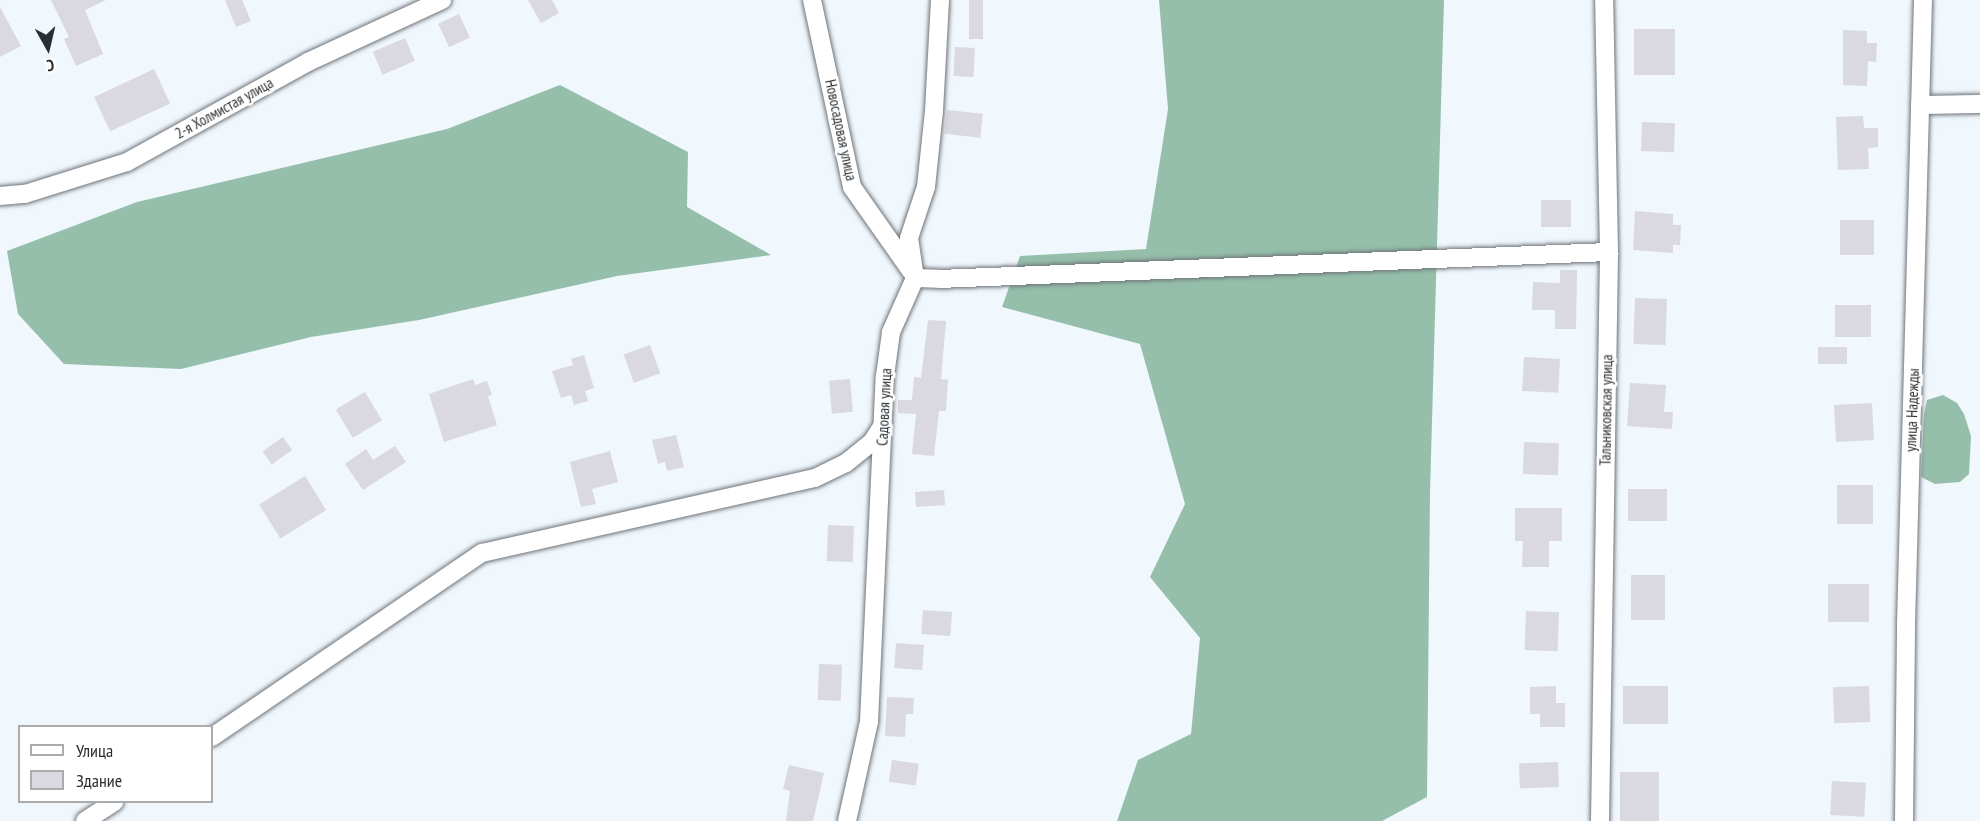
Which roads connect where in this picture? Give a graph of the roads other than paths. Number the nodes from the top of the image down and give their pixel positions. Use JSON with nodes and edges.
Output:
{"nodes":[{"id":1,"x":442,"y":0,"type":"edge"},
{"id":2,"x":812,"y":0,"type":"edge"},
{"id":3,"x":940,"y":0,"type":"edge"},
{"id":4,"x":1604,"y":0,"type":"edge"},
{"id":5,"x":1923,"y":0,"type":"edge"},
{"id":6,"x":1980,"y":104,"type":"edge"},
{"id":7,"x":1920,"y":105,"type":"junction"},
{"id":8,"x":0,"y":196,"type":"edge"},
{"id":9,"x":1609,"y":252,"type":"junction"},
{"id":10,"x":915,"y":278,"type":"junction"},
{"id":11,"x":883,"y":425,"type":"junction"},
{"id":12,"x":213,"y":736,"type":"edge"},
{"id":13,"x":111,"y":803,"type":"edge"},
{"id":14,"x":84,"y":821,"type":"edge"},
{"id":15,"x":846,"y":821,"type":"edge"},
{"id":16,"x":1600,"y":821,"type":"edge"},
{"id":17,"x":1904,"y":821,"type":"edge"}],
"edges":[{"from":1,"to":8,"type":"street","name":"2-я Холмистая улица"},
{"from":2,"to":10,"type":"street","name":"Новосадовая улица"},
{"from":3,"to":10,"type":"street"},
{"from":4,"to":9,"type":"street","name":"Тальниковская улица"},
{"from":5,"to":7,"type":"street","name":"улица Надежды"},
{"from":6,"to":7,"type":"street"},
{"from":7,"to":17,"type":"street","name":"улица Надежды"},
{"from":9,"to":10,"type":"street"},
{"from":9,"to":16,"type":"street","name":"Тальниковская улица"},
{"from":10,"to":11,"type":"street","name":"Садовая улица"},
{"from":11,"to":12,"type":"street"},
{"from":11,"to":15,"type":"street","name":"Садовая улица"},
{"from":13,"to":14,"type":"street"}]}
